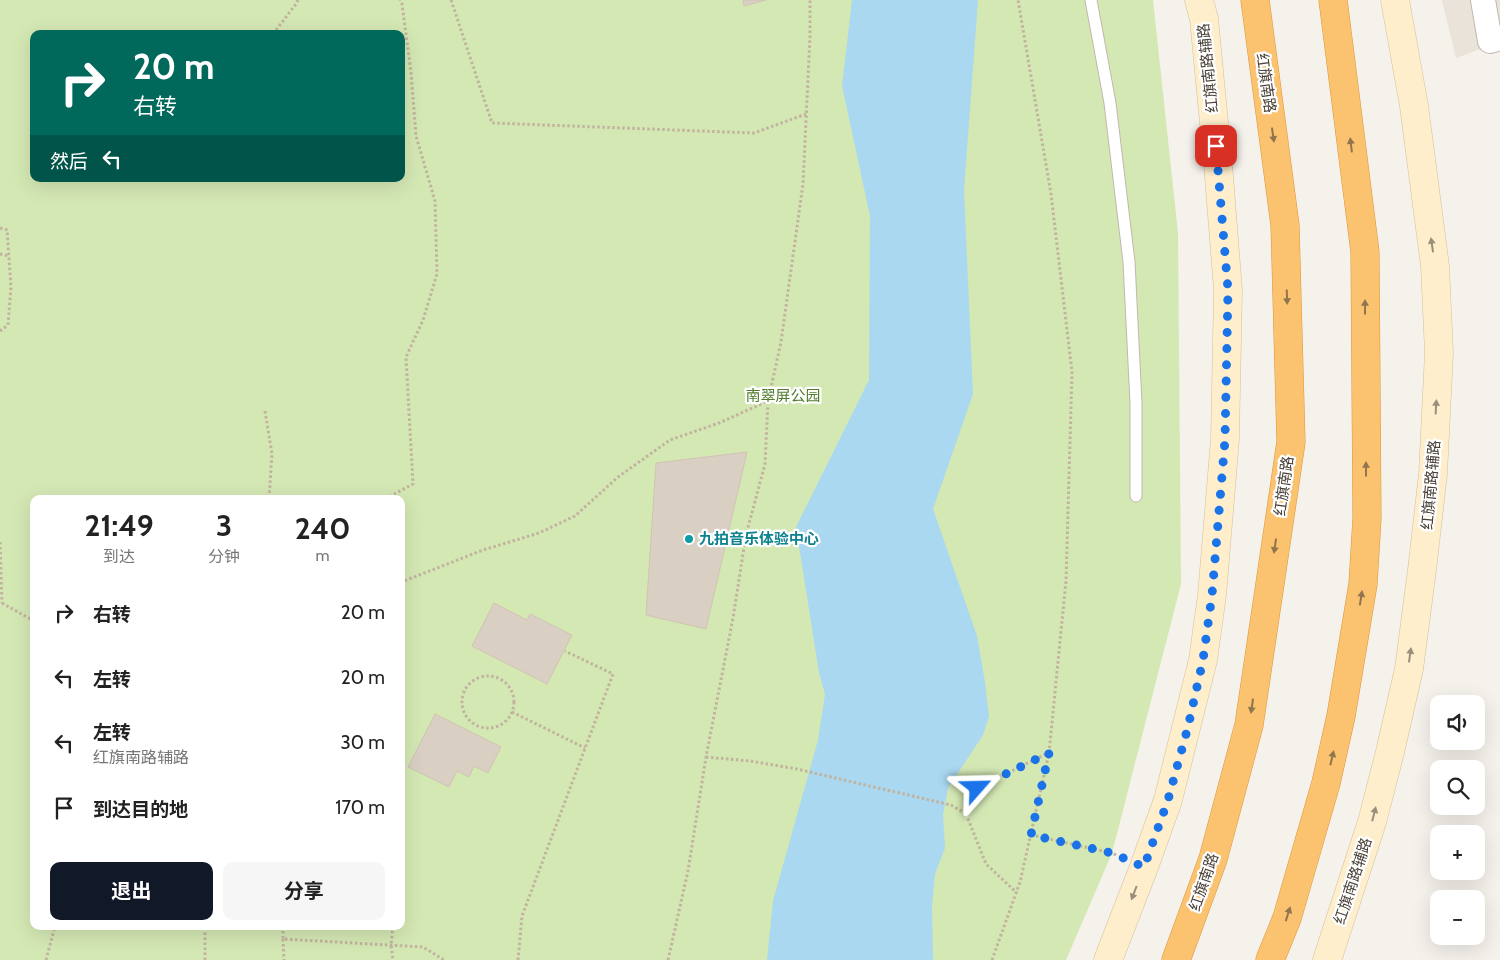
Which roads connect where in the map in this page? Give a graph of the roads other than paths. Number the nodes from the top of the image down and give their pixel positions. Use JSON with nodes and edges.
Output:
{"nodes":[{"id":1,"x":1090,"y":0,"type":"edge"},
{"id":2,"x":1199,"y":0,"type":"edge"},
{"id":3,"x":1255,"y":0,"type":"edge"},
{"id":4,"x":1332,"y":0,"type":"edge"},
{"id":5,"x":1396,"y":0,"type":"edge"},
{"id":6,"x":1483,"y":0,"type":"edge"},
{"id":7,"x":1500,"y":38,"type":"edge"},
{"id":8,"x":1136,"y":496,"type":"dead end"},
{"id":9,"x":1108,"y":960,"type":"edge"},
{"id":10,"x":1176,"y":960,"type":"edge"},
{"id":11,"x":1270,"y":960,"type":"edge"},
{"id":12,"x":1327,"y":960,"type":"edge"}],
"edges":[{"from":1,"to":8,"type":"lane"},
{"from":2,"to":9,"type":"main road","name":"红旗南路辅路","one_way":true},
{"from":3,"to":10,"type":"highway","name":"红旗南路","one_way":true},
{"from":11,"to":4,"type":"highway","one_way":true},
{"from":12,"to":5,"type":"main road","name":"红旗南路辅路","one_way":true},
{"from":6,"to":7,"type":"street"}]}
